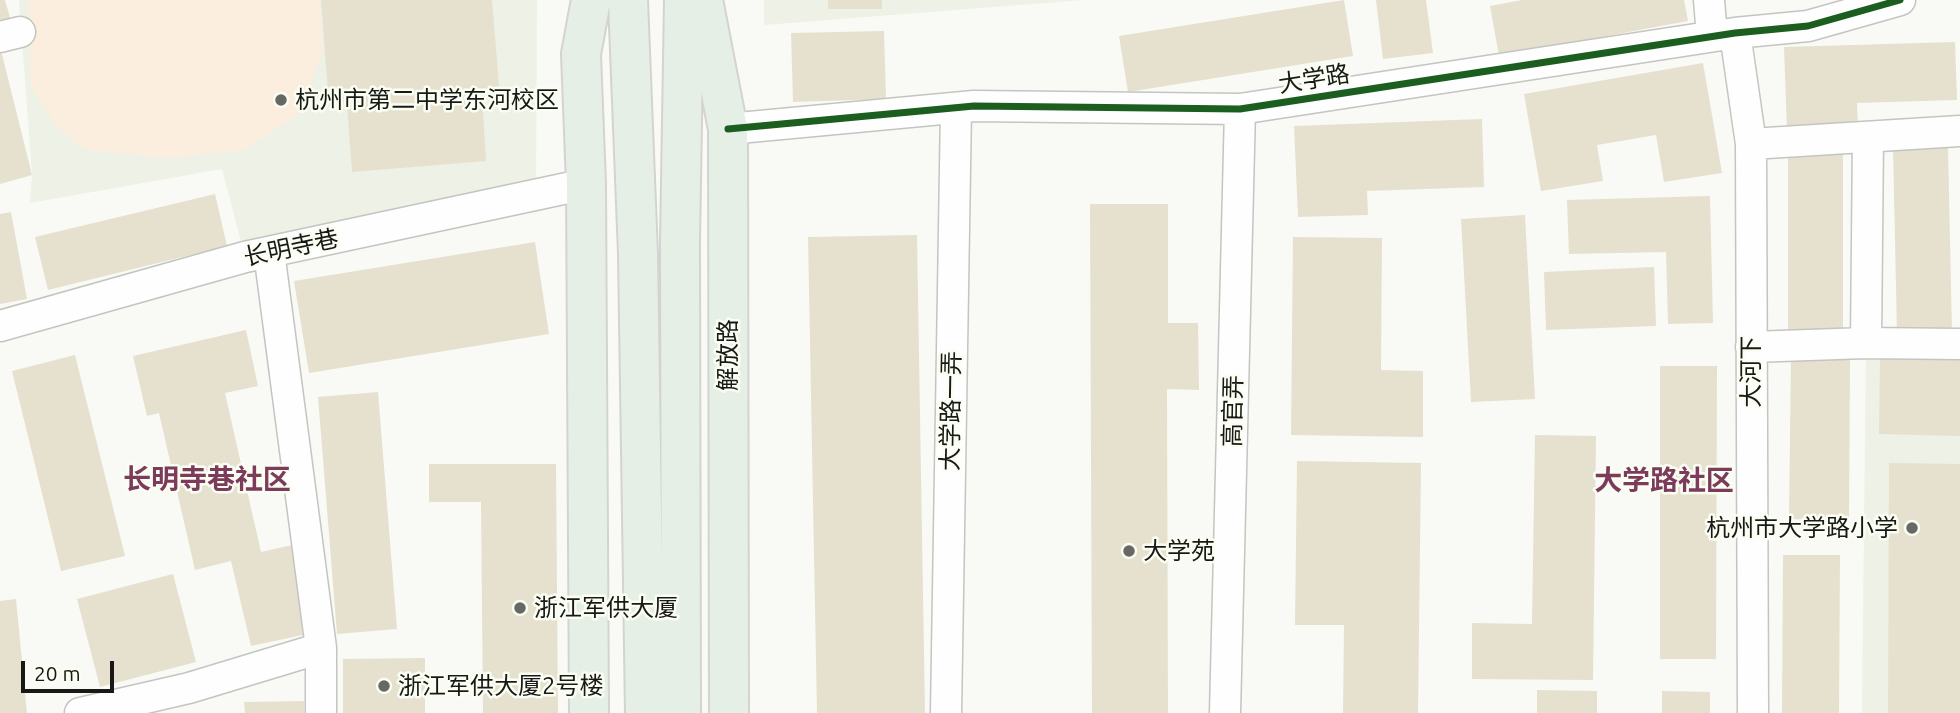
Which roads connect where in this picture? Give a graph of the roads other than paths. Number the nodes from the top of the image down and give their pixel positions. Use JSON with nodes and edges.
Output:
{"nodes":[{"id":1,"x":591,"y":0,"type":"edge"},
{"id":2,"x":628,"y":0,"type":"edge"},
{"id":3,"x":684,"y":0,"type":"edge"},
{"id":4,"x":703,"y":0,"type":"edge"},
{"id":5,"x":1709,"y":0,"type":"edge"},
{"id":6,"x":1899,"y":0,"type":"edge"},
{"id":7,"x":1808,"y":13,"type":"edge"},
{"id":8,"x":1723,"y":34,"type":"junction"},
{"id":9,"x":956,"y":108,"type":"junction"},
{"id":10,"x":1240,"y":110,"type":"junction"},
{"id":11,"x":728,"y":129,"type":"junction"},
{"id":12,"x":1960,"y":131,"type":"edge"},
{"id":13,"x":1868,"y":137,"type":"junction"},
{"id":14,"x":1751,"y":144,"type":"junction"},
{"id":15,"x":586,"y":184,"type":"junction"},
{"id":16,"x":269,"y":252,"type":"junction"},
{"id":17,"x":0,"y":326,"type":"edge"},
{"id":18,"x":1866,"y":343,"type":"junction"},
{"id":19,"x":1960,"y":344,"type":"edge"},
{"id":20,"x":1751,"y":347,"type":"junction"},
{"id":21,"x":321,"y":648,"type":"junction"},
{"id":22,"x":80,"y":713,"type":"edge"},
{"id":23,"x":321,"y":713,"type":"edge"},
{"id":24,"x":589,"y":713,"type":"edge"},
{"id":25,"x":645,"y":713,"type":"edge"},
{"id":26,"x":681,"y":713,"type":"edge"},
{"id":27,"x":729,"y":713,"type":"edge"},
{"id":28,"x":946,"y":713,"type":"edge"},
{"id":29,"x":1225,"y":713,"type":"edge"},
{"id":30,"x":1753,"y":713,"type":"edge"}],
"edges":[{"from":1,"to":15,"type":"main road"},
{"from":2,"to":25,"type":"main road"},
{"from":3,"to":26,"type":"main road","name":"解放路"},
{"from":4,"to":11,"type":"main road","name":"解放路"},
{"from":5,"to":8,"type":"street","name":"大河下"},
{"from":6,"to":7,"type":"street","name":"大学路"},
{"from":7,"to":8,"type":"street","name":"大学路"},
{"from":8,"to":10,"type":"street","name":"大学路"},
{"from":8,"to":14,"type":"street","name":"大河下"},
{"from":9,"to":10,"type":"street","name":"大学路"},
{"from":9,"to":11,"type":"street","name":"大学路"},
{"from":9,"to":28,"type":"street","name":"大学路一弄"},
{"from":10,"to":29,"type":"street","name":"高官弄"},
{"from":11,"to":27,"type":"main road","name":"解放路"},
{"from":12,"to":13,"type":"street"},
{"from":13,"to":14,"type":"street"},
{"from":13,"to":18,"type":"street"},
{"from":14,"to":20,"type":"street","name":"大河下"},
{"from":15,"to":16,"type":"street","name":"长明寺巷"},
{"from":15,"to":24,"type":"main road"},
{"from":16,"to":17,"type":"street","name":"长明寺巷"},
{"from":16,"to":21,"type":"street"},
{"from":18,"to":19,"type":"street"},
{"from":18,"to":20,"type":"street"},
{"from":20,"to":30,"type":"street","name":"大河下"},
{"from":21,"to":22,"type":"street"},
{"from":21,"to":23,"type":"street"}]}
